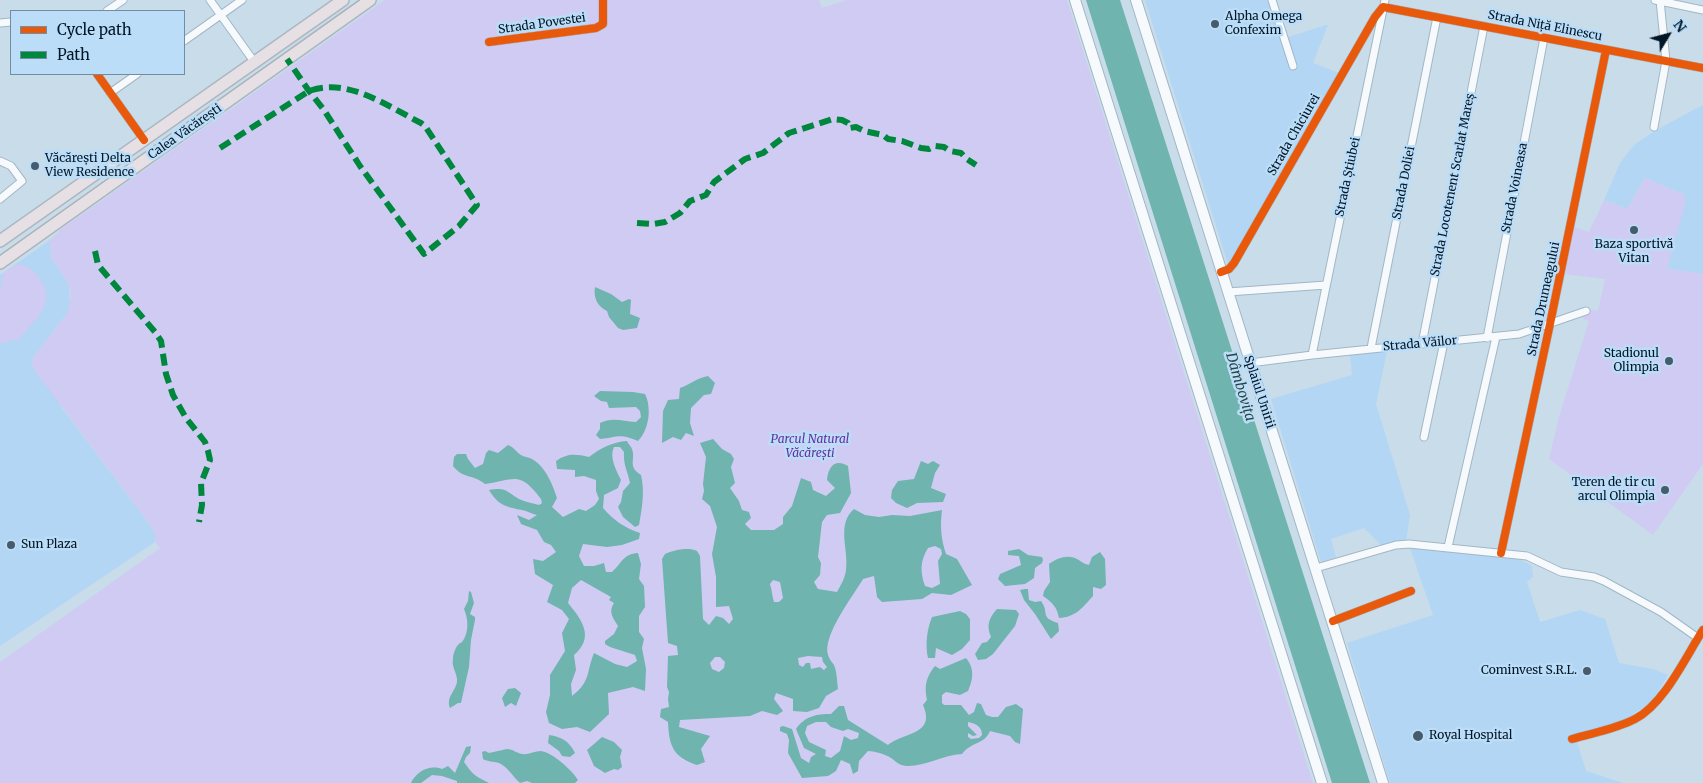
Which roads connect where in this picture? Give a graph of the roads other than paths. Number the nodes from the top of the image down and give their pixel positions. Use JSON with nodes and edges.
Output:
{"nodes":[{"id":1,"x":123,"y":0,"type":"edge"},
{"id":2,"x":210,"y":0,"type":"edge"},
{"id":3,"x":242,"y":0,"type":"edge"},
{"id":4,"x":344,"y":0,"type":"edge"},
{"id":5,"x":370,"y":0,"type":"edge"},
{"id":6,"x":603,"y":0,"type":"edge"},
{"id":7,"x":1075,"y":0,"type":"edge"},
{"id":8,"x":1136,"y":0,"type":"edge"},
{"id":9,"x":1272,"y":0,"type":"edge"},
{"id":10,"x":1658,"y":0,"type":"edge"},
{"id":11,"x":1384,"y":3,"type":"edge"},
{"id":12,"x":1703,"y":8,"type":"edge"},
{"id":13,"x":108,"y":10,"type":"edge"},
{"id":14,"x":220,"y":15,"type":"junction"},
{"id":15,"x":1437,"y":17,"type":"junction"},
{"id":16,"x":1484,"y":26,"type":"junction"},
{"id":17,"x":1544,"y":38,"type":"junction"},
{"id":18,"x":185,"y":40,"type":"edge"},
{"id":19,"x":489,"y":42,"type":"dead end"},
{"id":20,"x":1606,"y":50,"type":"junction"},
{"id":21,"x":1666,"y":61,"type":"junction"},
{"id":22,"x":255,"y":62,"type":"junction"},
{"id":23,"x":1293,"y":66,"type":"dead end"},
{"id":24,"x":1703,"y":68,"type":"edge"},
{"id":25,"x":98,"y":75,"type":"edge"},
{"id":26,"x":136,"y":75,"type":"edge"},
{"id":27,"x":110,"y":93,"type":"junction"},
{"id":28,"x":1654,"y":127,"type":"dead end"},
{"id":29,"x":144,"y":140,"type":"junction"},
{"id":30,"x":0,"y":161,"type":"edge"},
{"id":31,"x":0,"y":199,"type":"edge"},
{"id":32,"x":17,"y":230,"type":"junction"},
{"id":33,"x":0,"y":242,"type":"edge"},
{"id":34,"x":27,"y":244,"type":"junction"},
{"id":35,"x":0,"y":263,"type":"edge"},
{"id":36,"x":1221,"y":272,"type":"junction"},
{"id":37,"x":1326,"y":285,"type":"junction"},
{"id":38,"x":1228,"y":292,"type":"junction"},
{"id":39,"x":1586,"y":311,"type":"dead end"},
{"id":40,"x":1550,"y":324,"type":"junction"},
{"id":41,"x":1496,"y":337,"type":"junction"},
{"id":42,"x":1488,"y":338,"type":"junction"},
{"id":43,"x":1444,"y":342,"type":"junction"},
{"id":44,"x":1422,"y":344,"type":"junction"},
{"id":45,"x":1372,"y":348,"type":"junction"},
{"id":46,"x":1312,"y":355,"type":"junction"},
{"id":47,"x":1250,"y":363,"type":"junction"},
{"id":48,"x":1424,"y":437,"type":"dead end"},
{"id":49,"x":1448,"y":547,"type":"junction"},
{"id":50,"x":1501,"y":552,"type":"junction"},
{"id":51,"x":1316,"y":568,"type":"junction"},
{"id":52,"x":1411,"y":592,"type":"dead end"},
{"id":53,"x":1333,"y":621,"type":"junction"},
{"id":54,"x":1703,"y":630,"type":"edge"},
{"id":55,"x":1698,"y":638,"type":"junction"},
{"id":56,"x":1572,"y":739,"type":"dead end"},
{"id":57,"x":1322,"y":783,"type":"edge"},
{"id":58,"x":1383,"y":783,"type":"edge"}],
"edges":[{"from":1,"to":13,"type":"street"},
{"from":2,"to":14,"type":"street"},
{"from":3,"to":14,"type":"street"},
{"from":4,"to":22,"type":"main road","name":"Calea Văcărești"},
{"from":5,"to":34,"type":"main road","name":"Calea Văcărești"},
{"from":6,"to":19,"type":"street","name":"Strada Povestei"},
{"from":7,"to":57,"type":"main road"},
{"from":8,"to":36,"type":"main road","name":"Splaiul Unirii"},
{"from":9,"to":23,"type":"street"},
{"from":10,"to":12,"type":"street"},
{"from":10,"to":21,"type":"street"},
{"from":11,"to":15,"type":"street","name":"Strada Niță Elinescu"},
{"from":11,"to":36,"type":"street","name":"Strada Chiciurei"},
{"from":11,"to":37,"type":"street","name":"Strada Știubei"},
{"from":14,"to":18,"type":"street"},
{"from":14,"to":22,"type":"street"},
{"from":15,"to":16,"type":"street","name":"Strada Niță Elinescu"},
{"from":15,"to":45,"type":"street","name":"Strada Doliei"},
{"from":16,"to":17,"type":"street","name":"Strada Niță Elinescu"},
{"from":16,"to":44,"type":"street","name":"Strada Locotenent Scarlat Mareș"},
{"from":17,"to":20,"type":"street","name":"Strada Niță Elinescu"},
{"from":17,"to":42,"type":"street","name":"Strada Voineasa"},
{"from":20,"to":21,"type":"street","name":"Strada Niță Elinescu"},
{"from":20,"to":40,"type":"street","name":"Strada Drumeagului"},
{"from":21,"to":24,"type":"street","name":"Strada Niță Elinescu"},
{"from":21,"to":28,"type":"street"},
{"from":22,"to":29,"type":"main road","name":"Calea Văcărești"},
{"from":25,"to":27,"type":"street"},
{"from":26,"to":27,"type":"street"},
{"from":27,"to":29,"type":"street"},
{"from":29,"to":32,"type":"main road","name":"Calea Văcărești"},
{"from":30,"to":31,"type":"street"},
{"from":32,"to":33,"type":"main road","name":"Calea Văcărești"},
{"from":32,"to":34,"type":"main road"},
{"from":34,"to":35,"type":"main road","name":"Calea Văcărești"},
{"from":36,"to":38,"type":"main road","name":"Splaiul Unirii"},
{"from":37,"to":38,"type":"street"},
{"from":37,"to":46,"type":"street","name":"Strada Știubei"},
{"from":38,"to":47,"type":"main road","name":"Splaiul Unirii"},
{"from":39,"to":40,"type":"street","name":"Strada Văilor"},
{"from":40,"to":41,"type":"street","name":"Strada Văilor"},
{"from":40,"to":50,"type":"street","name":"Strada Drumeagului"},
{"from":41,"to":42,"type":"street","name":"Strada Văilor"},
{"from":41,"to":49,"type":"street"},
{"from":42,"to":43,"type":"street","name":"Strada Văilor"},
{"from":43,"to":44,"type":"street","name":"Strada Văilor"},
{"from":43,"to":48,"type":"street"},
{"from":44,"to":45,"type":"street","name":"Strada Văilor"},
{"from":45,"to":46,"type":"street","name":"Strada Văilor"},
{"from":46,"to":47,"type":"street","name":"Strada Văilor"},
{"from":47,"to":51,"type":"main road","name":"Splaiul Unirii"},
{"from":49,"to":50,"type":"street"},
{"from":49,"to":51,"type":"street"},
{"from":50,"to":55,"type":"street"},
{"from":51,"to":53,"type":"main road","name":"Splaiul Unirii"},
{"from":52,"to":53,"type":"street"},
{"from":53,"to":58,"type":"main road","name":"Splaiul Unirii"},
{"from":54,"to":55,"type":"street"},
{"from":55,"to":56,"type":"street"}]}
